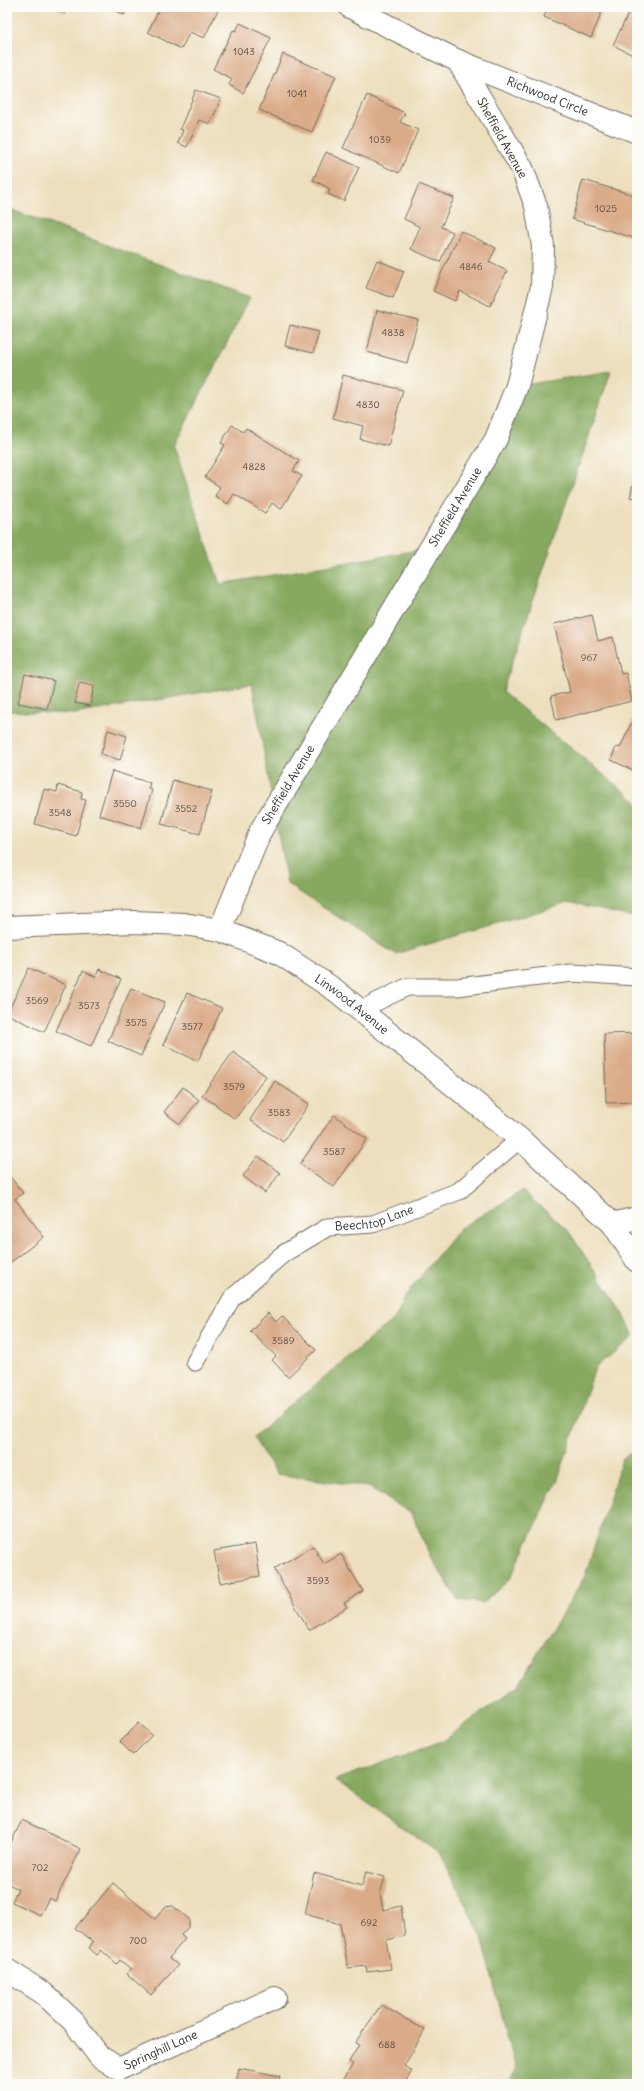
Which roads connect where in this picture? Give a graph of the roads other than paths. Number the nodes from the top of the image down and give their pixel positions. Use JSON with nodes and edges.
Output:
{"nodes":[{"id":1,"x":350,"y":7,"type":"edge"},
{"id":2,"x":458,"y":61,"type":"junction"},
{"id":3,"x":637,"y":132,"type":"edge"},
{"id":4,"x":7,"y":927,"type":"edge"},
{"id":5,"x":220,"y":930,"type":"junction"},
{"id":6,"x":637,"y":976,"type":"edge"},
{"id":7,"x":360,"y":1010,"type":"junction"},
{"id":8,"x":520,"y":1139,"type":"junction"},
{"id":9,"x":637,"y":1218,"type":"edge"},
{"id":10,"x":613,"y":1224,"type":"junction"},
{"id":11,"x":637,"y":1236,"type":"edge"},
{"id":12,"x":637,"y":1261,"type":"edge"},
{"id":13,"x":195,"y":1362,"type":"dead end"},
{"id":14,"x":7,"y":1970,"type":"edge"},
{"id":15,"x":275,"y":1998,"type":"dead end"}],
"edges":[{"from":1,"to":2,"type":"street","name":"Richwood Circle"},
{"from":2,"to":3,"type":"street","name":"Richwood Circle"},
{"from":2,"to":5,"type":"street","name":"Sheffield Avenue"},
{"from":4,"to":5,"type":"street","name":"Linwood Avenue"},
{"from":5,"to":7,"type":"street","name":"Linwood Avenue"},
{"from":6,"to":7,"type":"lane"},
{"from":7,"to":8,"type":"street","name":"Linwood Avenue"},
{"from":8,"to":10,"type":"street","name":"Linwood Avenue"},
{"from":8,"to":13,"type":"lane","name":"Beechtop Lane"},
{"from":9,"to":10,"type":"street"},
{"from":10,"to":11,"type":"street"},
{"from":10,"to":12,"type":"street"},
{"from":14,"to":15,"type":"street","name":"Springhill Lane"}]}
